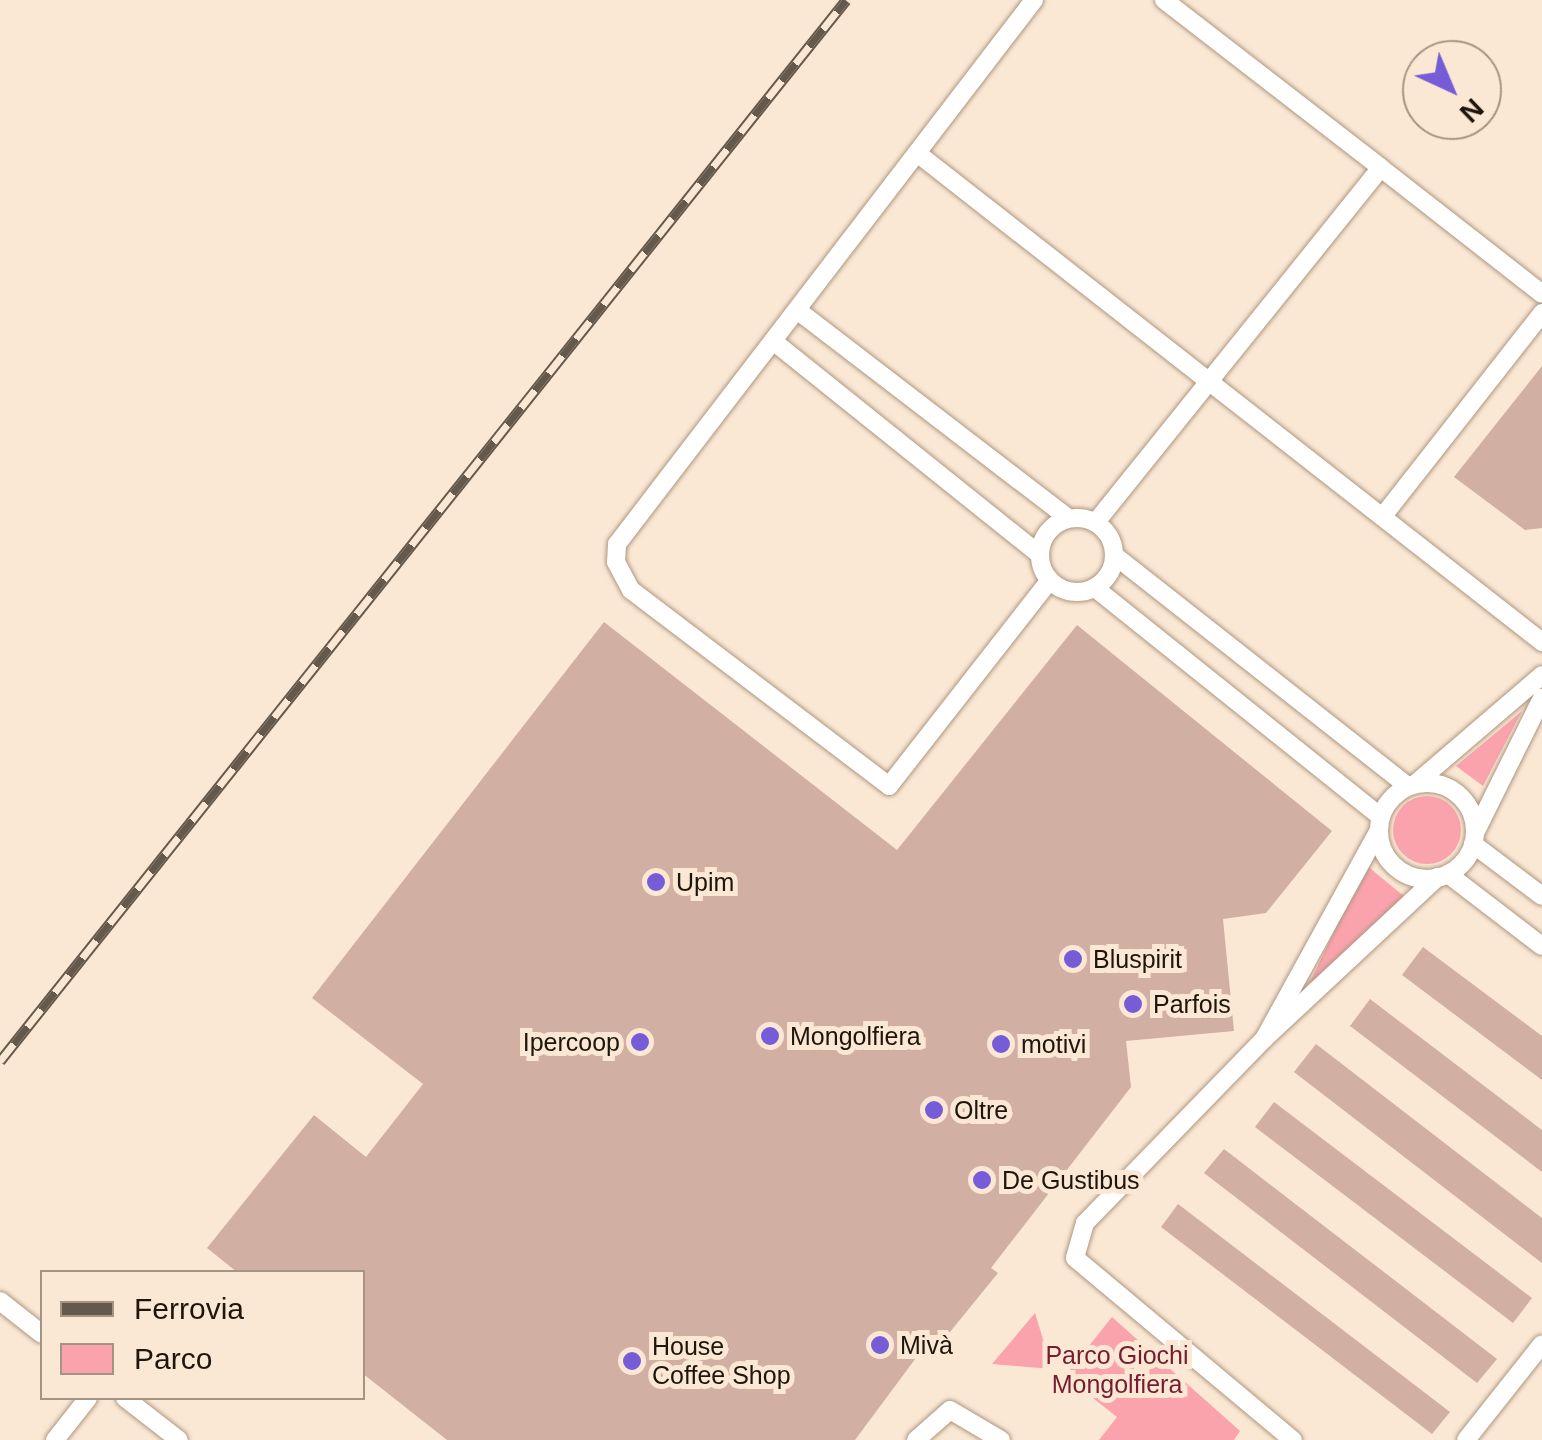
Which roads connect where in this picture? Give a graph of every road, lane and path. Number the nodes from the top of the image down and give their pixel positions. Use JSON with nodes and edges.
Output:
{"nodes":[{"id":1,"x":1034,"y":0,"type":"edge"},
{"id":2,"x":1164,"y":0,"type":"edge"},
{"id":3,"x":917,"y":153,"type":"junction"},
{"id":4,"x":1381,"y":168,"type":"junction"},
{"id":5,"x":1542,"y":294,"type":"edge"},
{"id":6,"x":796,"y":310,"type":"junction"},
{"id":7,"x":1542,"y":313,"type":"edge"},
{"id":8,"x":773,"y":341,"type":"junction"},
{"id":9,"x":1212,"y":382,"type":"junction"},
{"id":10,"x":1382,"y":516,"type":"junction"},
{"id":11,"x":1068,"y":518,"type":"junction"},
{"id":12,"x":1096,"y":522,"type":"junction"},
{"id":13,"x":1039,"y":554,"type":"junction"},
{"id":14,"x":1114,"y":556,"type":"junction"},
{"id":15,"x":1049,"y":581,"type":"junction"},
{"id":16,"x":1095,"y":588,"type":"junction"},
{"id":17,"x":1542,"y":642,"type":"edge"},
{"id":18,"x":1542,"y":675,"type":"edge"},
{"id":19,"x":1542,"y":698,"type":"edge"},
{"id":20,"x":1412,"y":785,"type":"junction"},
{"id":21,"x":1380,"y":824,"type":"junction"},
{"id":22,"x":1474,"y":838,"type":"junction"},
{"id":23,"x":1443,"y":876,"type":"junction"},
{"id":24,"x":1542,"y":896,"type":"edge"},
{"id":25,"x":1542,"y":946,"type":"edge"},
{"id":26,"x":1264,"y":1039,"type":"junction"},
{"id":27,"x":0,"y":1301,"type":"edge"},
{"id":28,"x":40,"y":1332,"type":"edge"},
{"id":29,"x":1542,"y":1344,"type":"edge"},
{"id":30,"x":87,"y":1400,"type":"edge"},
{"id":31,"x":127,"y":1400,"type":"edge"},
{"id":32,"x":60,"y":1438,"type":"edge"},
{"id":33,"x":179,"y":1440,"type":"edge"},
{"id":34,"x":916,"y":1440,"type":"edge"},
{"id":35,"x":1001,"y":1440,"type":"edge"},
{"id":36,"x":1293,"y":1440,"type":"edge"},
{"id":37,"x":1466,"y":1440,"type":"edge"}],
"edges":[{"from":1,"to":3,"type":"lane"},
{"from":2,"to":4,"type":"lane"},
{"from":3,"to":6,"type":"lane"},
{"from":3,"to":9,"type":"lane"},
{"from":4,"to":5,"type":"lane"},
{"from":4,"to":9,"type":"lane"},
{"from":6,"to":8,"type":"lane"},
{"from":6,"to":11,"type":"lane"},
{"from":7,"to":10,"type":"lane"},
{"from":8,"to":13,"type":"lane"},
{"from":8,"to":15,"type":"lane"},
{"from":9,"to":10,"type":"lane"},
{"from":9,"to":12,"type":"lane"},
{"from":10,"to":17,"type":"lane"},
{"from":11,"to":12,"type":"lane"},
{"from":11,"to":13,"type":"lane"},
{"from":12,"to":14,"type":"lane"},
{"from":13,"to":15,"type":"lane"},
{"from":14,"to":16,"type":"lane"},
{"from":14,"to":20,"type":"lane"},
{"from":15,"to":16,"type":"lane"},
{"from":16,"to":21,"type":"lane"},
{"from":18,"to":20,"type":"lane"},
{"from":19,"to":22,"type":"lane"},
{"from":20,"to":21,"type":"lane"},
{"from":20,"to":22,"type":"lane"},
{"from":21,"to":23,"type":"lane"},
{"from":21,"to":26,"type":"lane"},
{"from":22,"to":23,"type":"lane"},
{"from":22,"to":24,"type":"lane"},
{"from":23,"to":25,"type":"lane"},
{"from":23,"to":26,"type":"lane"},
{"from":26,"to":36,"type":"lane"},
{"from":27,"to":28,"type":"lane"},
{"from":29,"to":37,"type":"lane"},
{"from":30,"to":32,"type":"lane"},
{"from":31,"to":33,"type":"lane"},
{"from":34,"to":35,"type":"lane"}]}
